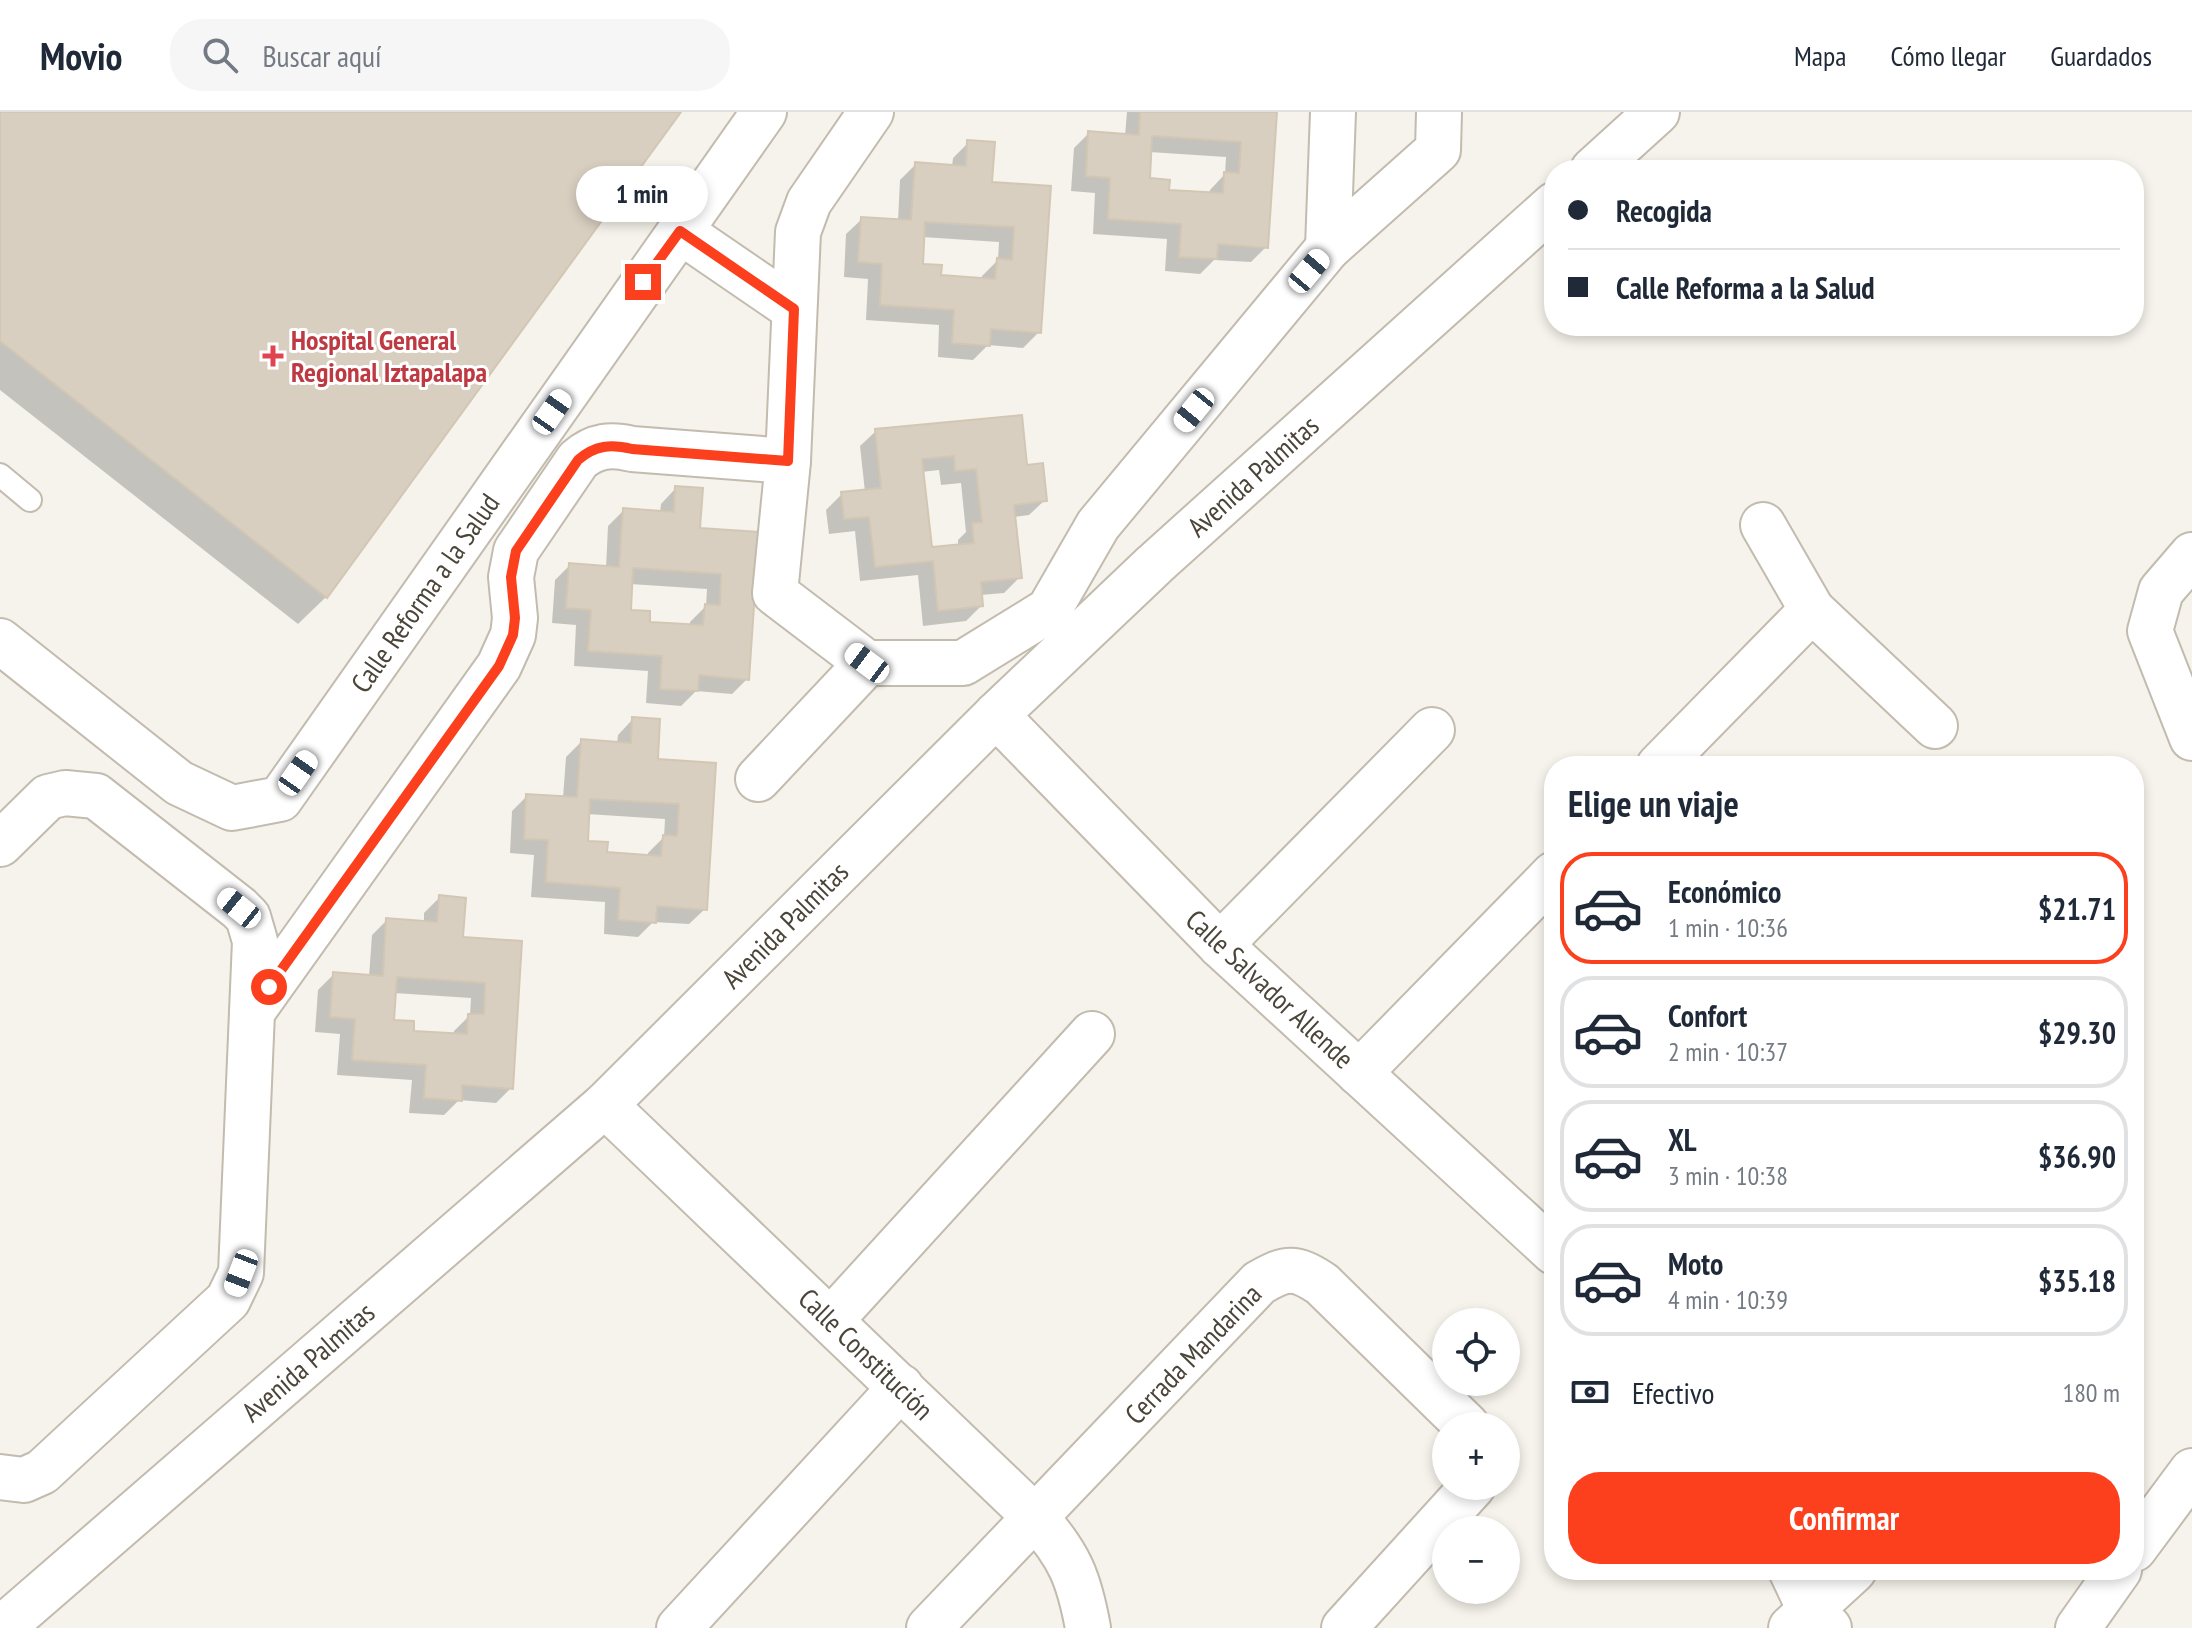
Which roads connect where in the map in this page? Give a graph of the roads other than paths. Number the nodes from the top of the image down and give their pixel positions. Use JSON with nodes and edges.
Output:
{"nodes":[{"id":1,"x":764,"y":112,"type":"edge"},
{"id":2,"x":871,"y":112,"type":"edge"},
{"id":3,"x":1333,"y":112,"type":"edge"},
{"id":4,"x":1439,"y":112,"type":"edge"},
{"id":5,"x":1657,"y":112,"type":"edge"},
{"id":6,"x":1604,"y":160,"type":"edge"},
{"id":7,"x":1544,"y":214,"type":"edge"},
{"id":8,"x":680,"y":231,"type":"junction"},
{"id":9,"x":1328,"y":248,"type":"junction"},
{"id":10,"x":794,"y":309,"type":"junction"},
{"id":11,"x":788,"y":461,"type":"junction"},
{"id":12,"x":0,"y":475,"type":"edge"},
{"id":13,"x":30,"y":500,"type":"dead end"},
{"id":14,"x":1763,"y":525,"type":"dead end"},
{"id":15,"x":2192,"y":555,"type":"edge"},
{"id":16,"x":1812,"y":610,"type":"junction"},
{"id":17,"x":0,"y":641,"type":"edge"},
{"id":18,"x":867,"y":663,"type":"junction"},
{"id":19,"x":996,"y":715,"type":"junction"},
{"id":20,"x":1935,"y":726,"type":"dead end"},
{"id":21,"x":1432,"y":730,"type":"dead end"},
{"id":22,"x":2192,"y":738,"type":"edge"},
{"id":23,"x":1669,"y":756,"type":"edge"},
{"id":24,"x":758,"y":779,"type":"dead end"},
{"id":25,"x":0,"y":844,"type":"edge"},
{"id":26,"x":1544,"y":884,"type":"edge"},
{"id":27,"x":1220,"y":945,"type":"junction"},
{"id":28,"x":252,"y":1012,"type":"junction"},
{"id":29,"x":1092,"y":1034,"type":"dead end"},
{"id":30,"x":1359,"y":1073,"type":"junction"},
{"id":31,"x":605,"y":1105,"type":"junction"},
{"id":32,"x":1544,"y":1238,"type":"edge"},
{"id":33,"x":831,"y":1320,"type":"junction"},
{"id":34,"x":901,"y":1387,"type":"junction"},
{"id":35,"x":1453,"y":1412,"type":"edge"},
{"id":36,"x":2192,"y":1471,"type":"edge"},
{"id":37,"x":0,"y":1477,"type":"edge"},
{"id":38,"x":1460,"y":1500,"type":"edge"},
{"id":39,"x":1036,"y":1518,"type":"junction"},
{"id":40,"x":2144,"y":1536,"type":"edge"},
{"id":41,"x":1795,"y":1580,"type":"edge"},
{"id":42,"x":1846,"y":1580,"type":"edge"},
{"id":43,"x":2112,"y":1580,"type":"edge"},
{"id":44,"x":1810,"y":1622,"type":"edge"},
{"id":45,"x":2,"y":1628,"type":"edge"},
{"id":46,"x":679,"y":1628,"type":"edge"},
{"id":47,"x":929,"y":1628,"type":"edge"},
{"id":48,"x":1088,"y":1628,"type":"edge"},
{"id":49,"x":1344,"y":1628,"type":"edge"},
{"id":50,"x":2078,"y":1628,"type":"edge"}],
"edges":[{"from":1,"to":8,"type":"street","name":"Calle Reforma a la Salud"},
{"from":2,"to":10,"type":"street"},
{"from":3,"to":9,"type":"street"},
{"from":4,"to":9,"type":"street"},
{"from":5,"to":6,"type":"street"},
{"from":7,"to":19,"type":"street","name":"Avenida Palmitas"},
{"from":8,"to":10,"type":"street"},
{"from":8,"to":17,"type":"street","name":"Calle Reforma a la Salud"},
{"from":9,"to":18,"type":"street"},
{"from":10,"to":11,"type":"street"},
{"from":11,"to":18,"type":"street"},
{"from":11,"to":28,"type":"street"},
{"from":12,"to":13,"type":"lane"},
{"from":14,"to":16,"type":"street"},
{"from":15,"to":22,"type":"street"},
{"from":16,"to":20,"type":"street"},
{"from":16,"to":23,"type":"street"},
{"from":18,"to":24,"type":"street"},
{"from":19,"to":27,"type":"street","name":"Calle Salvador Allende"},
{"from":19,"to":31,"type":"street","name":"Avenida Palmitas"},
{"from":21,"to":27,"type":"street"},
{"from":25,"to":28,"type":"street"},
{"from":26,"to":30,"type":"street"},
{"from":27,"to":30,"type":"street","name":"Calle Salvador Allende"},
{"from":28,"to":37,"type":"street"},
{"from":29,"to":33,"type":"street"},
{"from":30,"to":32,"type":"street","name":"Calle Salvador Allende"},
{"from":31,"to":33,"type":"street","name":"Calle Constitución"},
{"from":31,"to":45,"type":"street","name":"Avenida Palmitas"},
{"from":33,"to":34,"type":"street","name":"Calle Constitución"},
{"from":34,"to":39,"type":"street","name":"Calle Constitución"},
{"from":34,"to":46,"type":"street"},
{"from":35,"to":39,"type":"street","name":"Cerrada Mandarina"},
{"from":36,"to":40,"type":"street"},
{"from":38,"to":49,"type":"street"},
{"from":39,"to":47,"type":"street","name":"Cerrada Mandarina"},
{"from":39,"to":48,"type":"street","name":"Calle Constitución"},
{"from":41,"to":44,"type":"street"},
{"from":42,"to":44,"type":"street"},
{"from":43,"to":50,"type":"street"}]}
